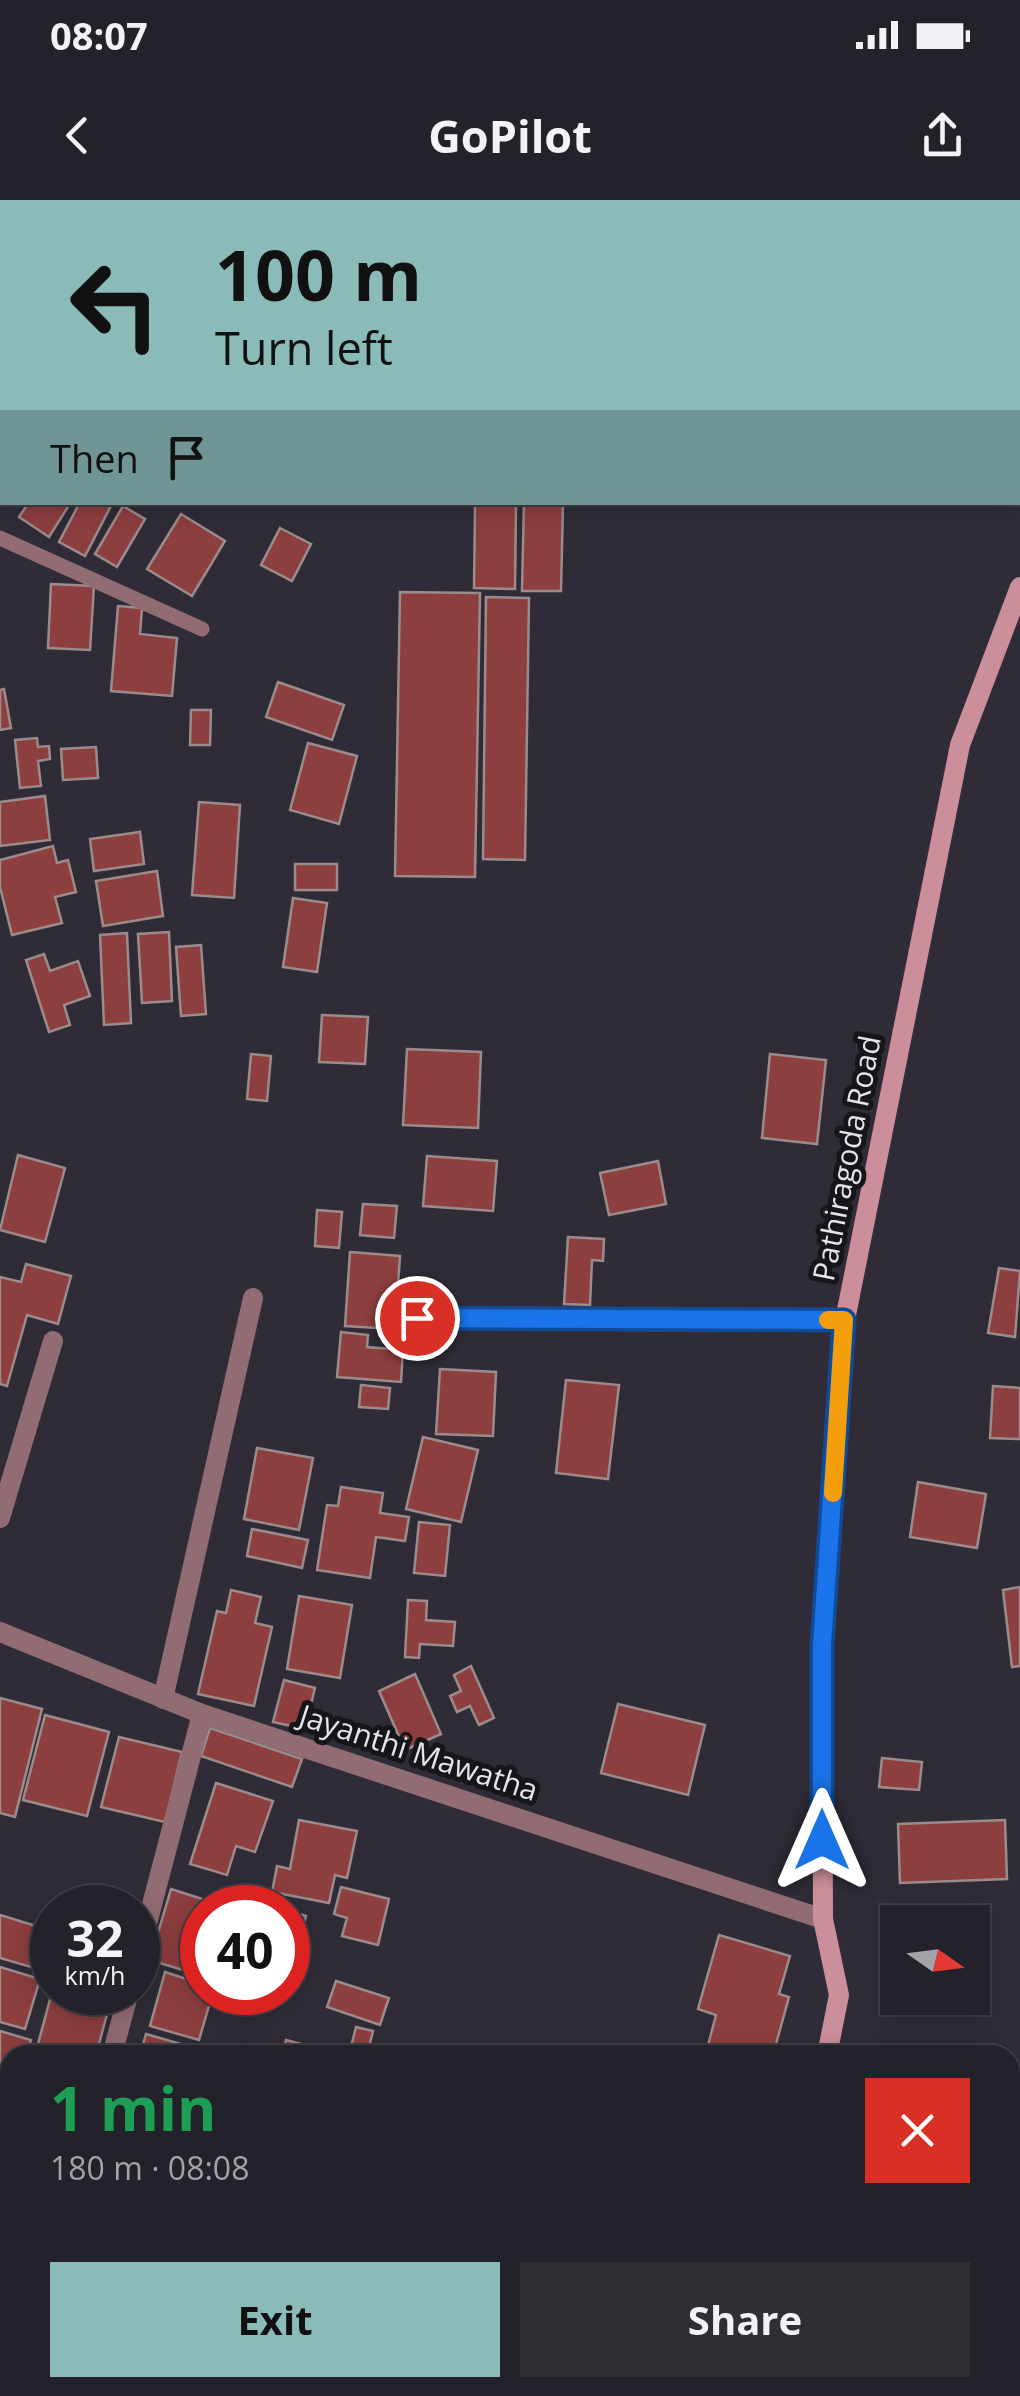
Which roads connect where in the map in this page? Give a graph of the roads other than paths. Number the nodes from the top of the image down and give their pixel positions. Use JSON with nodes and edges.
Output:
{"nodes":[{"id":1,"x":0,"y":538,"type":"edge"},
{"id":2,"x":1020,"y":587,"type":"edge"},
{"id":3,"x":202,"y":628,"type":"dead end"},
{"id":4,"x":254,"y":1298,"type":"dead end"},
{"id":5,"x":417,"y":1318,"type":"dead end"},
{"id":6,"x":844,"y":1320,"type":"junction"},
{"id":7,"x":53,"y":1341,"type":"dead end"},
{"id":8,"x":0,"y":1518,"type":"edge"},
{"id":9,"x":0,"y":1632,"type":"edge"},
{"id":10,"x":163,"y":1699,"type":"junction"},
{"id":11,"x":202,"y":1714,"type":"junction"},
{"id":12,"x":157,"y":1885,"type":"edge"},
{"id":13,"x":823,"y":1918,"type":"junction"},
{"id":14,"x":122,"y":2015,"type":"edge"},
{"id":15,"x":115,"y":2045,"type":"edge"},
{"id":16,"x":830,"y":2045,"type":"edge"}],
"edges":[{"from":1,"to":3,"type":"lane"},
{"from":2,"to":6,"type":"street","name":"Pathiragoda Road"},
{"from":4,"to":10,"type":"street"},
{"from":5,"to":6,"type":"street"},
{"from":6,"to":13,"type":"street","name":"Pathiragoda Road"},
{"from":7,"to":8,"type":"street"},
{"from":9,"to":10,"type":"street","name":"Jayanthi Mawatha"},
{"from":10,"to":11,"type":"street","name":"Jayanthi Mawatha"},
{"from":11,"to":12,"type":"street"},
{"from":11,"to":13,"type":"street","name":"Jayanthi Mawatha"},
{"from":13,"to":16,"type":"street","name":"Pathiragoda Road"},
{"from":14,"to":15,"type":"street"}]}
